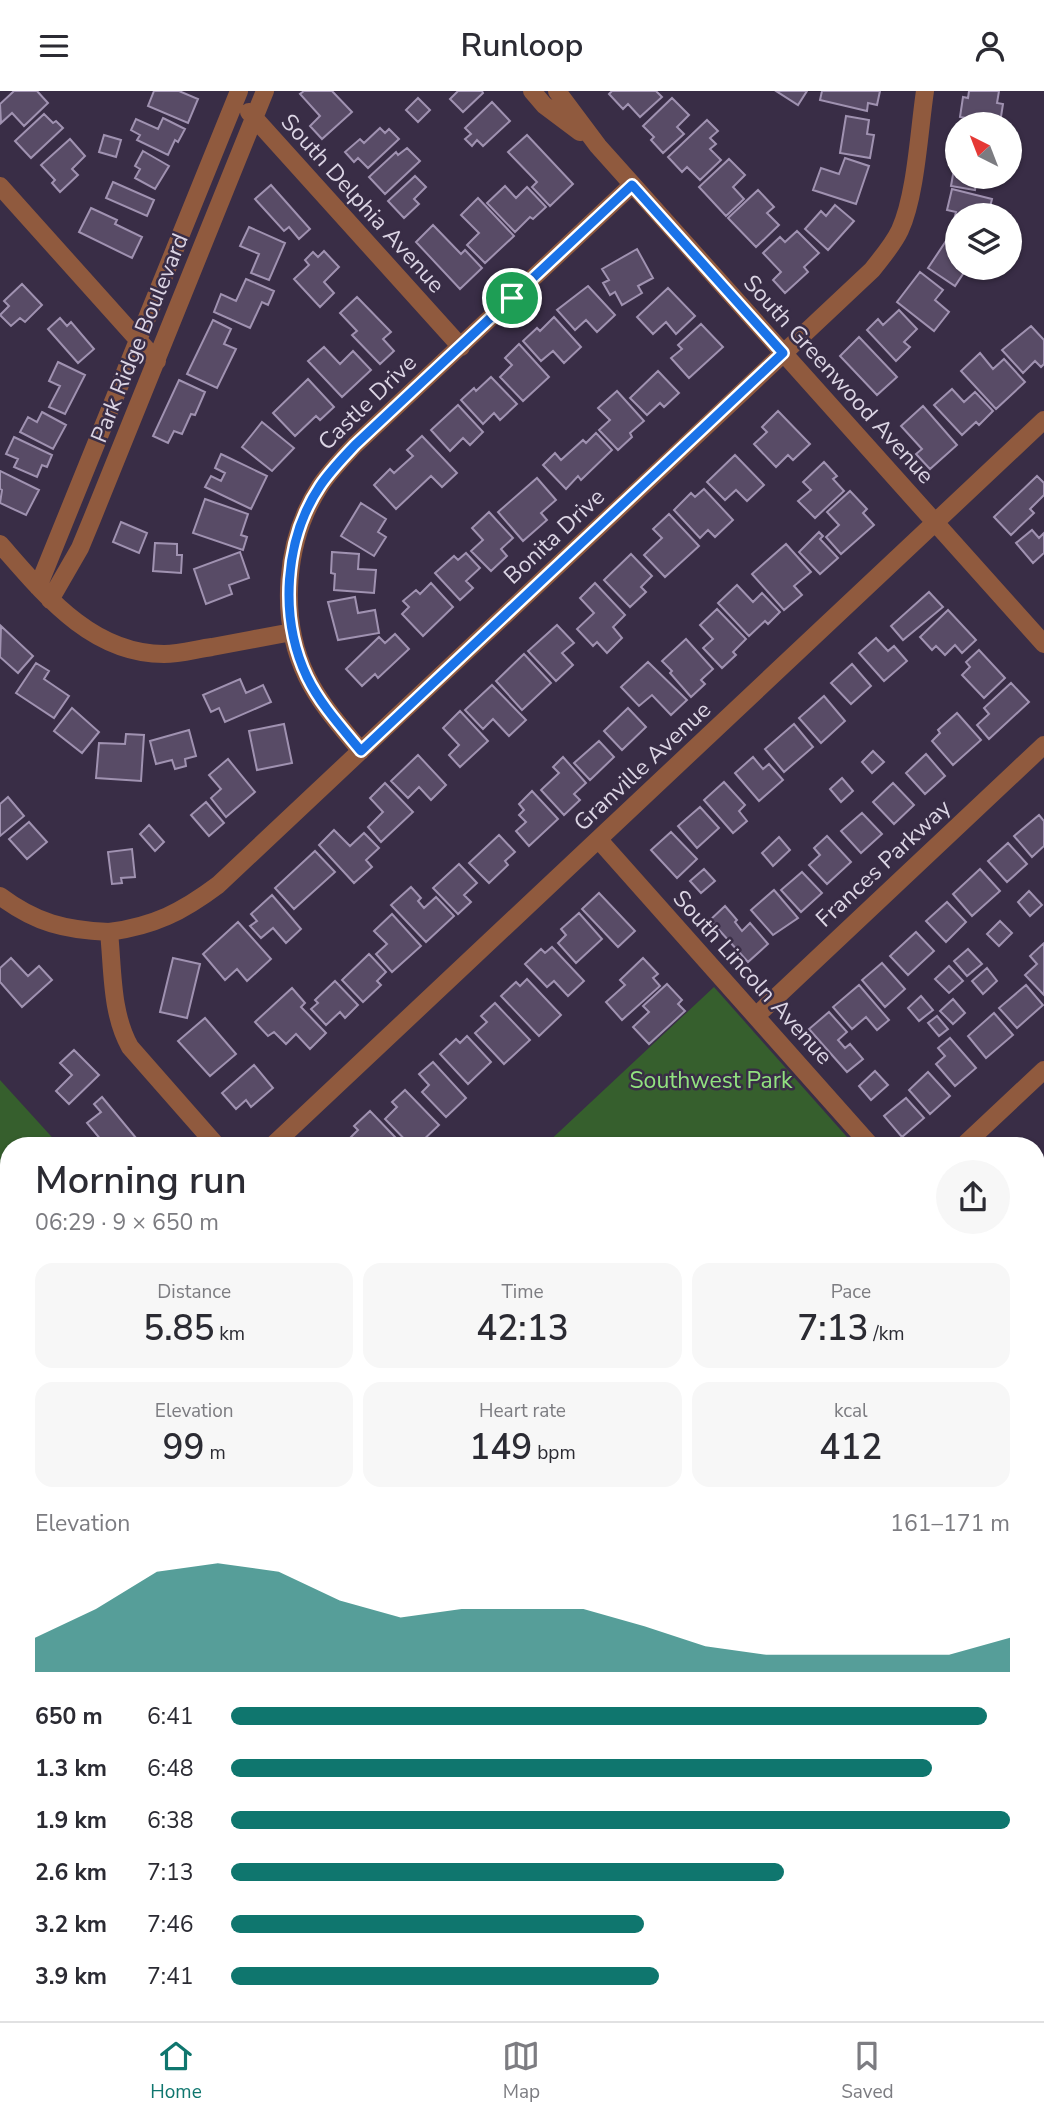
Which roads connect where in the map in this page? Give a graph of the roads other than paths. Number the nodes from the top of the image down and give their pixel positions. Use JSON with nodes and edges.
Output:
{"nodes":[{"id":1,"x":265,"y":91,"type":"edge"},
{"id":2,"x":532,"y":91,"type":"edge"},
{"id":3,"x":557,"y":91,"type":"edge"},
{"id":4,"x":925,"y":91,"type":"edge"},
{"id":5,"x":235,"y":93,"type":"edge"},
{"id":6,"x":254,"y":118,"type":"junction"},
{"id":7,"x":598,"y":146,"type":"junction"},
{"id":8,"x":632,"y":185,"type":"junction"},
{"id":9,"x":0,"y":186,"type":"edge"},
{"id":10,"x":137,"y":340,"type":"junction"},
{"id":11,"x":461,"y":347,"type":"junction"},
{"id":12,"x":783,"y":353,"type":"junction"},
{"id":13,"x":157,"y":361,"type":"junction"},
{"id":14,"x":1044,"y":420,"type":"edge"},
{"id":15,"x":936,"y":523,"type":"junction"},
{"id":16,"x":0,"y":544,"type":"edge"},
{"id":17,"x":44,"y":594,"type":"junction"},
{"id":18,"x":292,"y":632,"type":"junction"},
{"id":19,"x":1044,"y":644,"type":"edge"},
{"id":20,"x":1044,"y":745,"type":"edge"},
{"id":21,"x":361,"y":751,"type":"junction"},
{"id":22,"x":599,"y":840,"type":"junction"},
{"id":23,"x":0,"y":896,"type":"edge"},
{"id":24,"x":109,"y":932,"type":"junction"},
{"id":25,"x":755,"y":1016,"type":"junction"},
{"id":26,"x":1044,"y":1070,"type":"edge"},
{"id":27,"x":209,"y":1137,"type":"edge"},
{"id":28,"x":282,"y":1137,"type":"edge"},
{"id":29,"x":863,"y":1137,"type":"edge"},
{"id":30,"x":973,"y":1137,"type":"edge"}],
"edges":[{"from":1,"to":6,"type":"street","name":"Park Ridge Boulevard"},
{"from":2,"to":7,"type":"street","name":"South Greenwood Avenue"},
{"from":3,"to":7,"type":"street","name":"South Greenwood Avenue"},
{"from":4,"to":12,"type":"street","name":"Bonita Drive"},
{"from":5,"to":6,"type":"street","name":"South Delphia Avenue"},
{"from":5,"to":10,"type":"street","name":"Park Ridge Boulevard"},
{"from":6,"to":11,"type":"street","name":"South Delphia Avenue"},
{"from":6,"to":13,"type":"street","name":"Park Ridge Boulevard"},
{"from":7,"to":8,"type":"street","name":"South Greenwood Avenue"},
{"from":8,"to":11,"type":"street","name":"Castle Drive"},
{"from":8,"to":12,"type":"street","name":"South Greenwood Avenue"},
{"from":9,"to":10,"type":"street"},
{"from":10,"to":13,"type":"street"},
{"from":10,"to":17,"type":"street","name":"Park Ridge Boulevard"},
{"from":11,"to":18,"type":"street","name":"Castle Drive"},
{"from":12,"to":15,"type":"street","name":"South Greenwood Avenue"},
{"from":12,"to":21,"type":"street","name":"Bonita Drive"},
{"from":13,"to":17,"type":"street","name":"Park Ridge Boulevard"},
{"from":14,"to":15,"type":"street","name":"Granville Avenue"},
{"from":15,"to":19,"type":"street","name":"South Greenwood Avenue"},
{"from":15,"to":22,"type":"street","name":"Granville Avenue"},
{"from":16,"to":17,"type":"street"},
{"from":17,"to":18,"type":"street"},
{"from":18,"to":21,"type":"street","name":"Castle Drive"},
{"from":20,"to":25,"type":"street","name":"Frances Parkway"},
{"from":21,"to":24,"type":"street","name":"Bonita Drive"},
{"from":22,"to":25,"type":"street","name":"South Lincoln Avenue"},
{"from":22,"to":28,"type":"street","name":"Granville Avenue"},
{"from":23,"to":24,"type":"street","name":"Bonita Drive"},
{"from":24,"to":27,"type":"street"},
{"from":25,"to":29,"type":"street","name":"South Lincoln Avenue"},
{"from":26,"to":30,"type":"street"}]}
